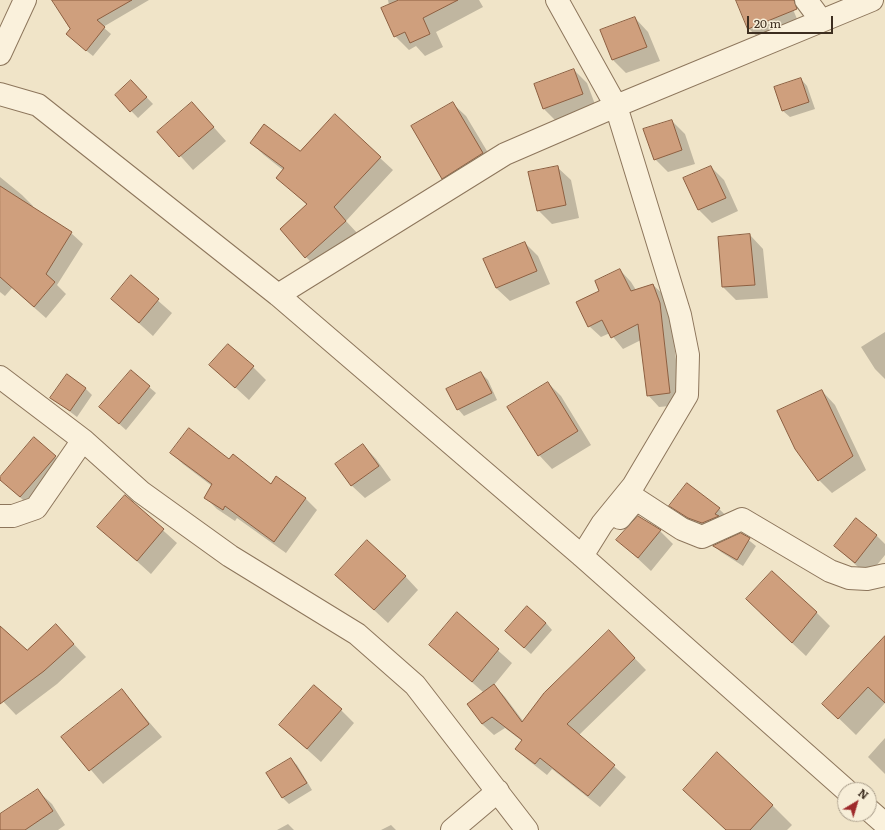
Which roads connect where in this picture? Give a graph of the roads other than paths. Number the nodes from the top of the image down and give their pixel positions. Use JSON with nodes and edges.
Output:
{"nodes":[{"id":1,"x":25,"y":0,"type":"edge"},
{"id":2,"x":557,"y":0,"type":"edge"},
{"id":3,"x":806,"y":0,"type":"edge"},
{"id":4,"x":872,"y":0,"type":"edge"},
{"id":5,"x":821,"y":20,"type":"junction"},
{"id":6,"x":0,"y":54,"type":"edge"},
{"id":7,"x":0,"y":94,"type":"edge"},
{"id":8,"x":616,"y":106,"type":"junction"},
{"id":9,"x":278,"y":295,"type":"junction"},
{"id":10,"x":0,"y":378,"type":"edge"},
{"id":11,"x":83,"y":440,"type":"junction"},
{"id":12,"x":0,"y":516,"type":"edge"},
{"id":13,"x":602,"y":524,"type":"junction"},
{"id":14,"x":582,"y":556,"type":"junction"},
{"id":15,"x":885,"y":575,"type":"edge"},
{"id":16,"x":837,"y":782,"type":"edge"},
{"id":17,"x":498,"y":791,"type":"junction"},
{"id":18,"x":877,"y":817,"type":"edge"},
{"id":19,"x":885,"y":824,"type":"edge"},
{"id":20,"x":452,"y":830,"type":"edge"},
{"id":21,"x":527,"y":830,"type":"edge"}],
"edges":[{"from":1,"to":6,"type":"street"},
{"from":2,"to":8,"type":"street"},
{"from":3,"to":5,"type":"street"},
{"from":4,"to":5,"type":"street"},
{"from":5,"to":8,"type":"street"},
{"from":7,"to":9,"type":"street"},
{"from":8,"to":9,"type":"street"},
{"from":8,"to":13,"type":"street"},
{"from":9,"to":14,"type":"street"},
{"from":10,"to":11,"type":"street"},
{"from":11,"to":12,"type":"street"},
{"from":11,"to":17,"type":"street"},
{"from":13,"to":14,"type":"street"},
{"from":13,"to":15,"type":"street"},
{"from":14,"to":16,"type":"street"},
{"from":17,"to":20,"type":"street"},
{"from":17,"to":21,"type":"street"},
{"from":18,"to":19,"type":"street"}]}
